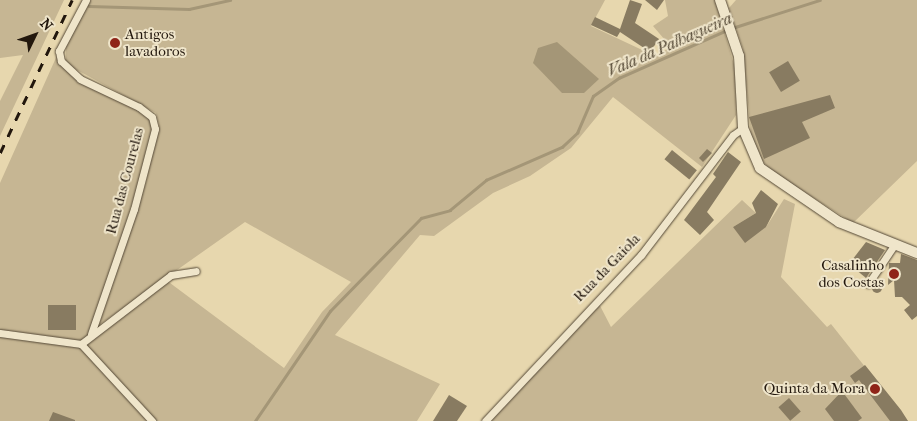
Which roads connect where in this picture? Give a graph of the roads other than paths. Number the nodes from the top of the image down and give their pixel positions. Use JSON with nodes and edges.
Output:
{"nodes":[{"id":1,"x":86,"y":0,"type":"edge"},
{"id":2,"x":720,"y":0,"type":"edge"},
{"id":3,"x":743,"y":128,"type":"junction"},
{"id":4,"x":895,"y":244,"type":"junction"},
{"id":5,"x":917,"y":253,"type":"edge"},
{"id":6,"x":196,"y":271,"type":"dead end"},
{"id":7,"x":868,"y":284,"type":"dead end"},
{"id":8,"x":0,"y":333,"type":"edge"},
{"id":9,"x":91,"y":334,"type":"junction"},
{"id":10,"x":82,"y":344,"type":"junction"},
{"id":11,"x":152,"y":421,"type":"edge"},
{"id":12,"x":485,"y":421,"type":"edge"}],
"edges":[{"from":1,"to":9,"type":"street","name":"Rua das Courelas"},
{"from":2,"to":3,"type":"street"},
{"from":3,"to":4,"type":"street"},
{"from":3,"to":12,"type":"street","name":"Rua da Gaiola"},
{"from":4,"to":5,"type":"street"},
{"from":4,"to":7,"type":"street"},
{"from":6,"to":9,"type":"street"},
{"from":8,"to":10,"type":"street"},
{"from":9,"to":10,"type":"street"},
{"from":10,"to":11,"type":"street"}]}
